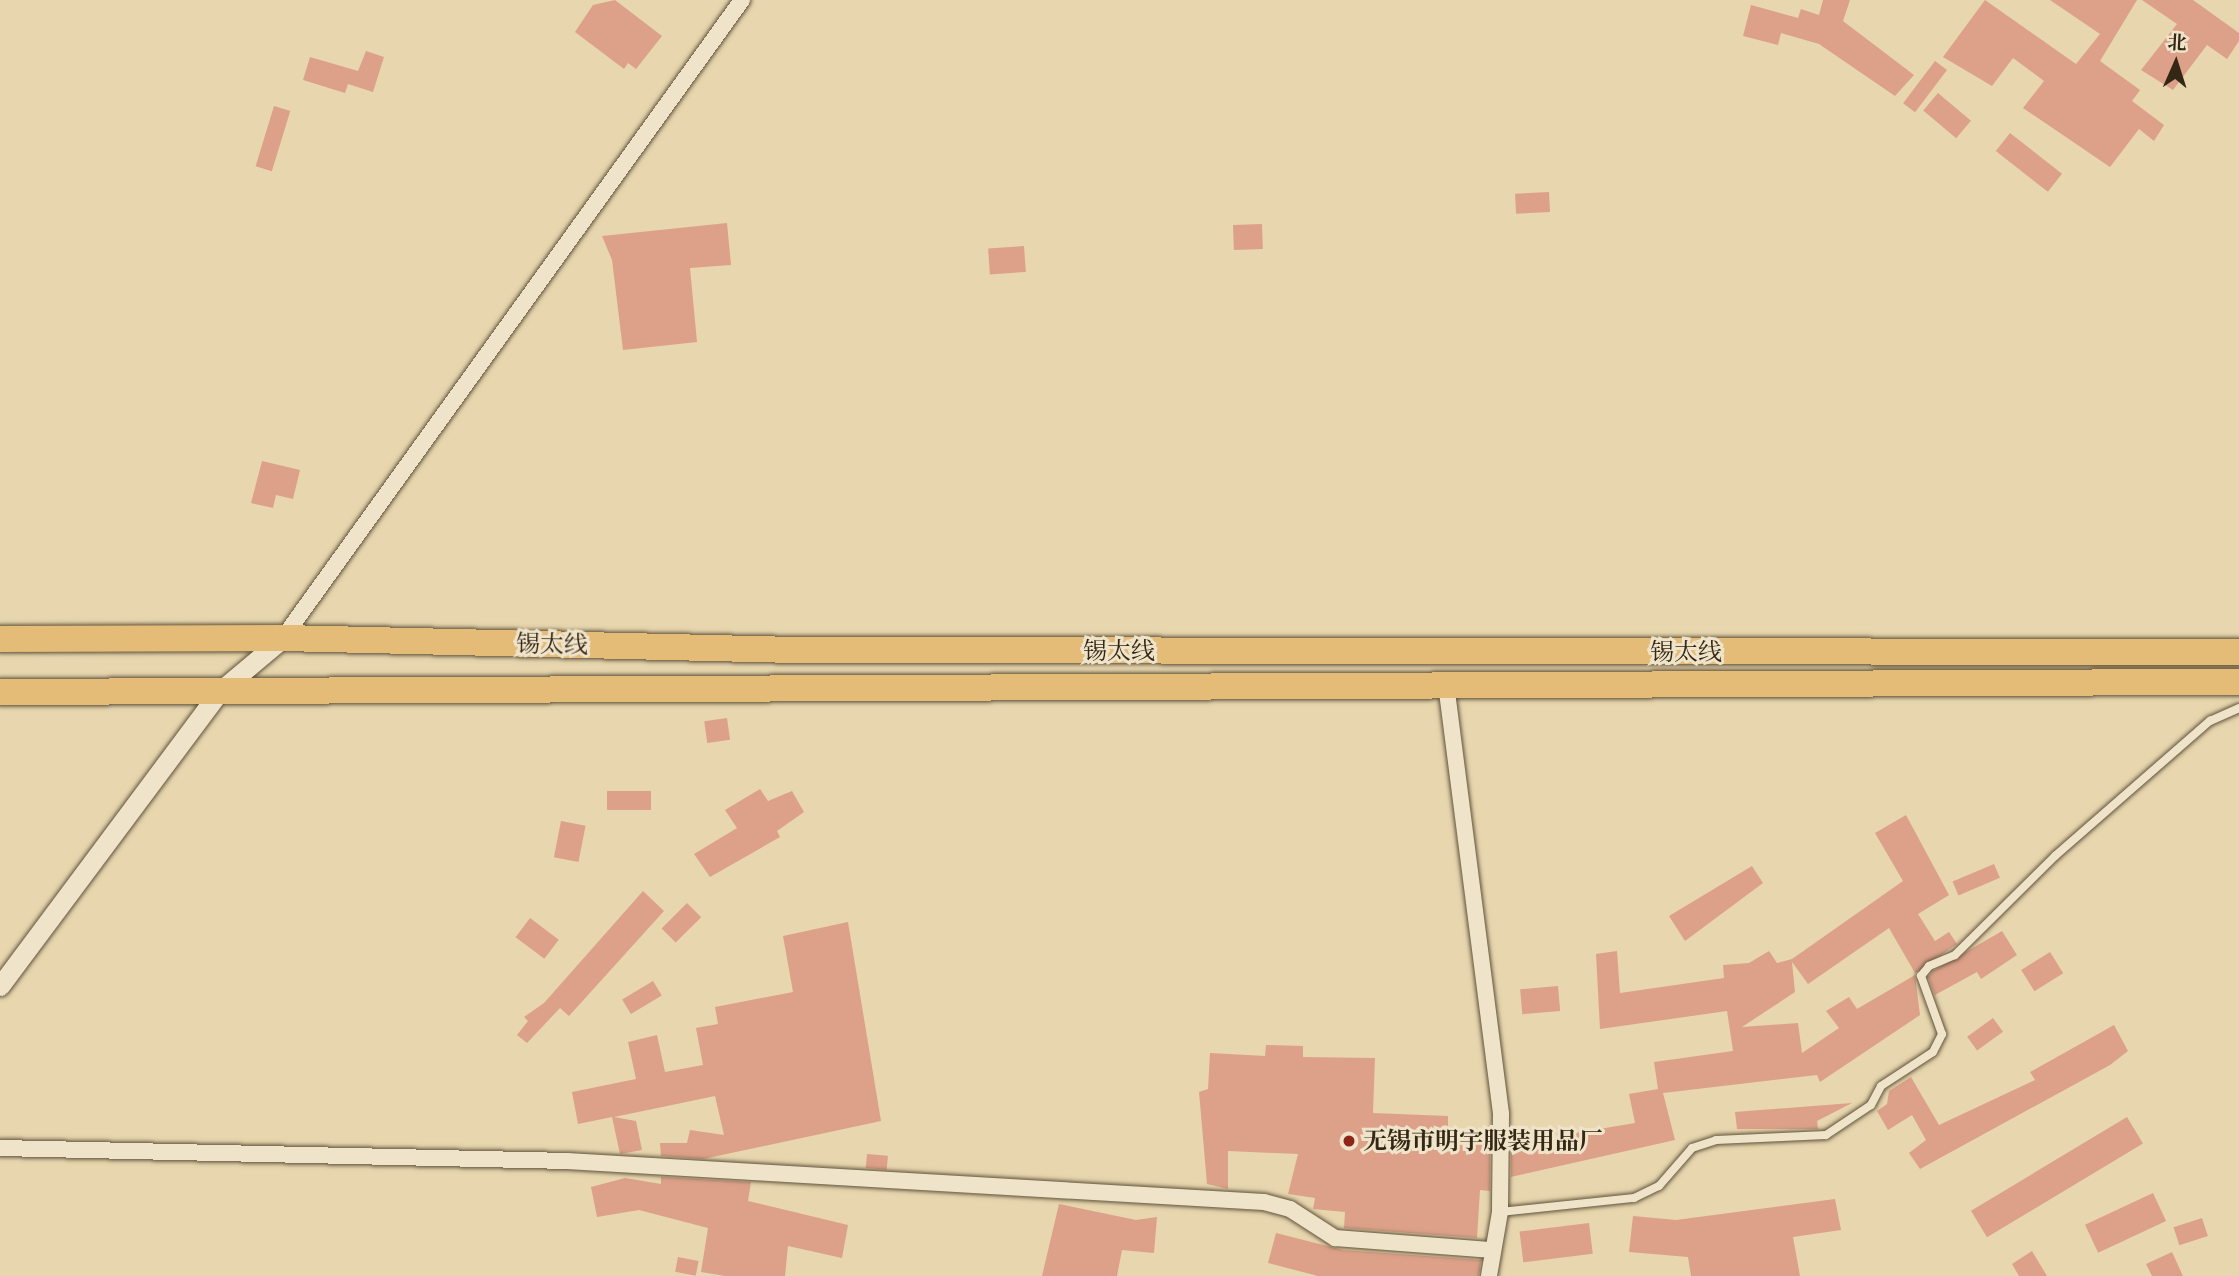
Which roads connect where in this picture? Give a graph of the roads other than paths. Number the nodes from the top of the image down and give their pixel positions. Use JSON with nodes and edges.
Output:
{"nodes":[{"id":1,"x":742,"y":0,"type":"edge"},
{"id":2,"x":283,"y":638,"type":"junction"},
{"id":3,"x":0,"y":639,"type":"edge"},
{"id":4,"x":2239,"y":652,"type":"edge"},
{"id":5,"x":2239,"y":682,"type":"edge"},
{"id":6,"x":1446,"y":684,"type":"junction"},
{"id":7,"x":221,"y":690,"type":"junction"},
{"id":8,"x":0,"y":692,"type":"edge"},
{"id":9,"x":2239,"y":708,"type":"edge"},
{"id":10,"x":0,"y":986,"type":"edge"},
{"id":11,"x":0,"y":1148,"type":"edge"},
{"id":12,"x":1500,"y":1212,"type":"junction"},
{"id":13,"x":1490,"y":1250,"type":"junction"},
{"id":14,"x":1489,"y":1276,"type":"edge"}],
"edges":[{"from":1,"to":2,"type":"street"},
{"from":2,"to":3,"type":"main road","name":"锡太线"},
{"from":2,"to":4,"type":"main road","name":"锡太线"},
{"from":2,"to":7,"type":"street"},
{"from":5,"to":6,"type":"main road","name":"锡太线"},
{"from":6,"to":7,"type":"main road","name":"锡太线"},
{"from":6,"to":12,"type":"street"},
{"from":7,"to":8,"type":"main road","name":"锡太线"},
{"from":7,"to":10,"type":"street"},
{"from":9,"to":12,"type":"lane"},
{"from":11,"to":13,"type":"street"},
{"from":12,"to":13,"type":"street"},
{"from":13,"to":14,"type":"street"}]}
